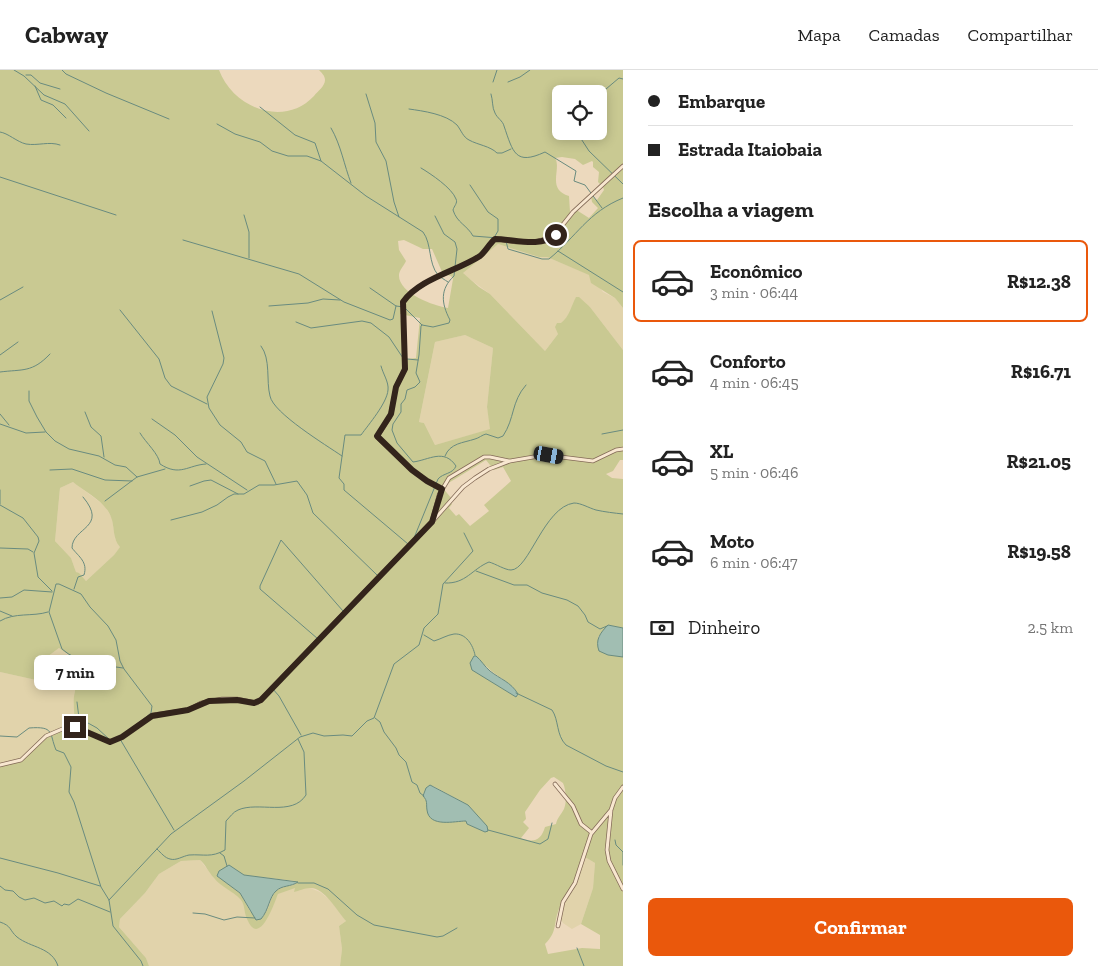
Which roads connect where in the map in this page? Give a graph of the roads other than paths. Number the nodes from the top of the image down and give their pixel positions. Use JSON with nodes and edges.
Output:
{"nodes":[{"id":1,"x":623,"y":166,"type":"edge"},
{"id":2,"x":623,"y":449,"type":"edge"},
{"id":3,"x":510,"y":461,"type":"junction"},
{"id":4,"x":442,"y":489,"type":"junction"},
{"id":5,"x":432,"y":522,"type":"junction"},
{"id":6,"x":0,"y":764,"type":"edge"},
{"id":7,"x":555,"y":784,"type":"dead end"},
{"id":8,"x":623,"y":787,"type":"edge"},
{"id":9,"x":611,"y":810,"type":"junction"},
{"id":10,"x":592,"y":832,"type":"junction"},
{"id":11,"x":623,"y":889,"type":"edge"},
{"id":12,"x":558,"y":926,"type":"dead end"}],
"edges":[{"from":1,"to":4,"type":"street"},
{"from":2,"to":3,"type":"street"},
{"from":3,"to":4,"type":"street"},
{"from":3,"to":5,"type":"street"},
{"from":4,"to":5,"type":"street"},
{"from":5,"to":6,"type":"street"},
{"from":7,"to":10,"type":"street"},
{"from":8,"to":9,"type":"street"},
{"from":9,"to":10,"type":"street"},
{"from":9,"to":11,"type":"street"},
{"from":10,"to":12,"type":"street"}]}
